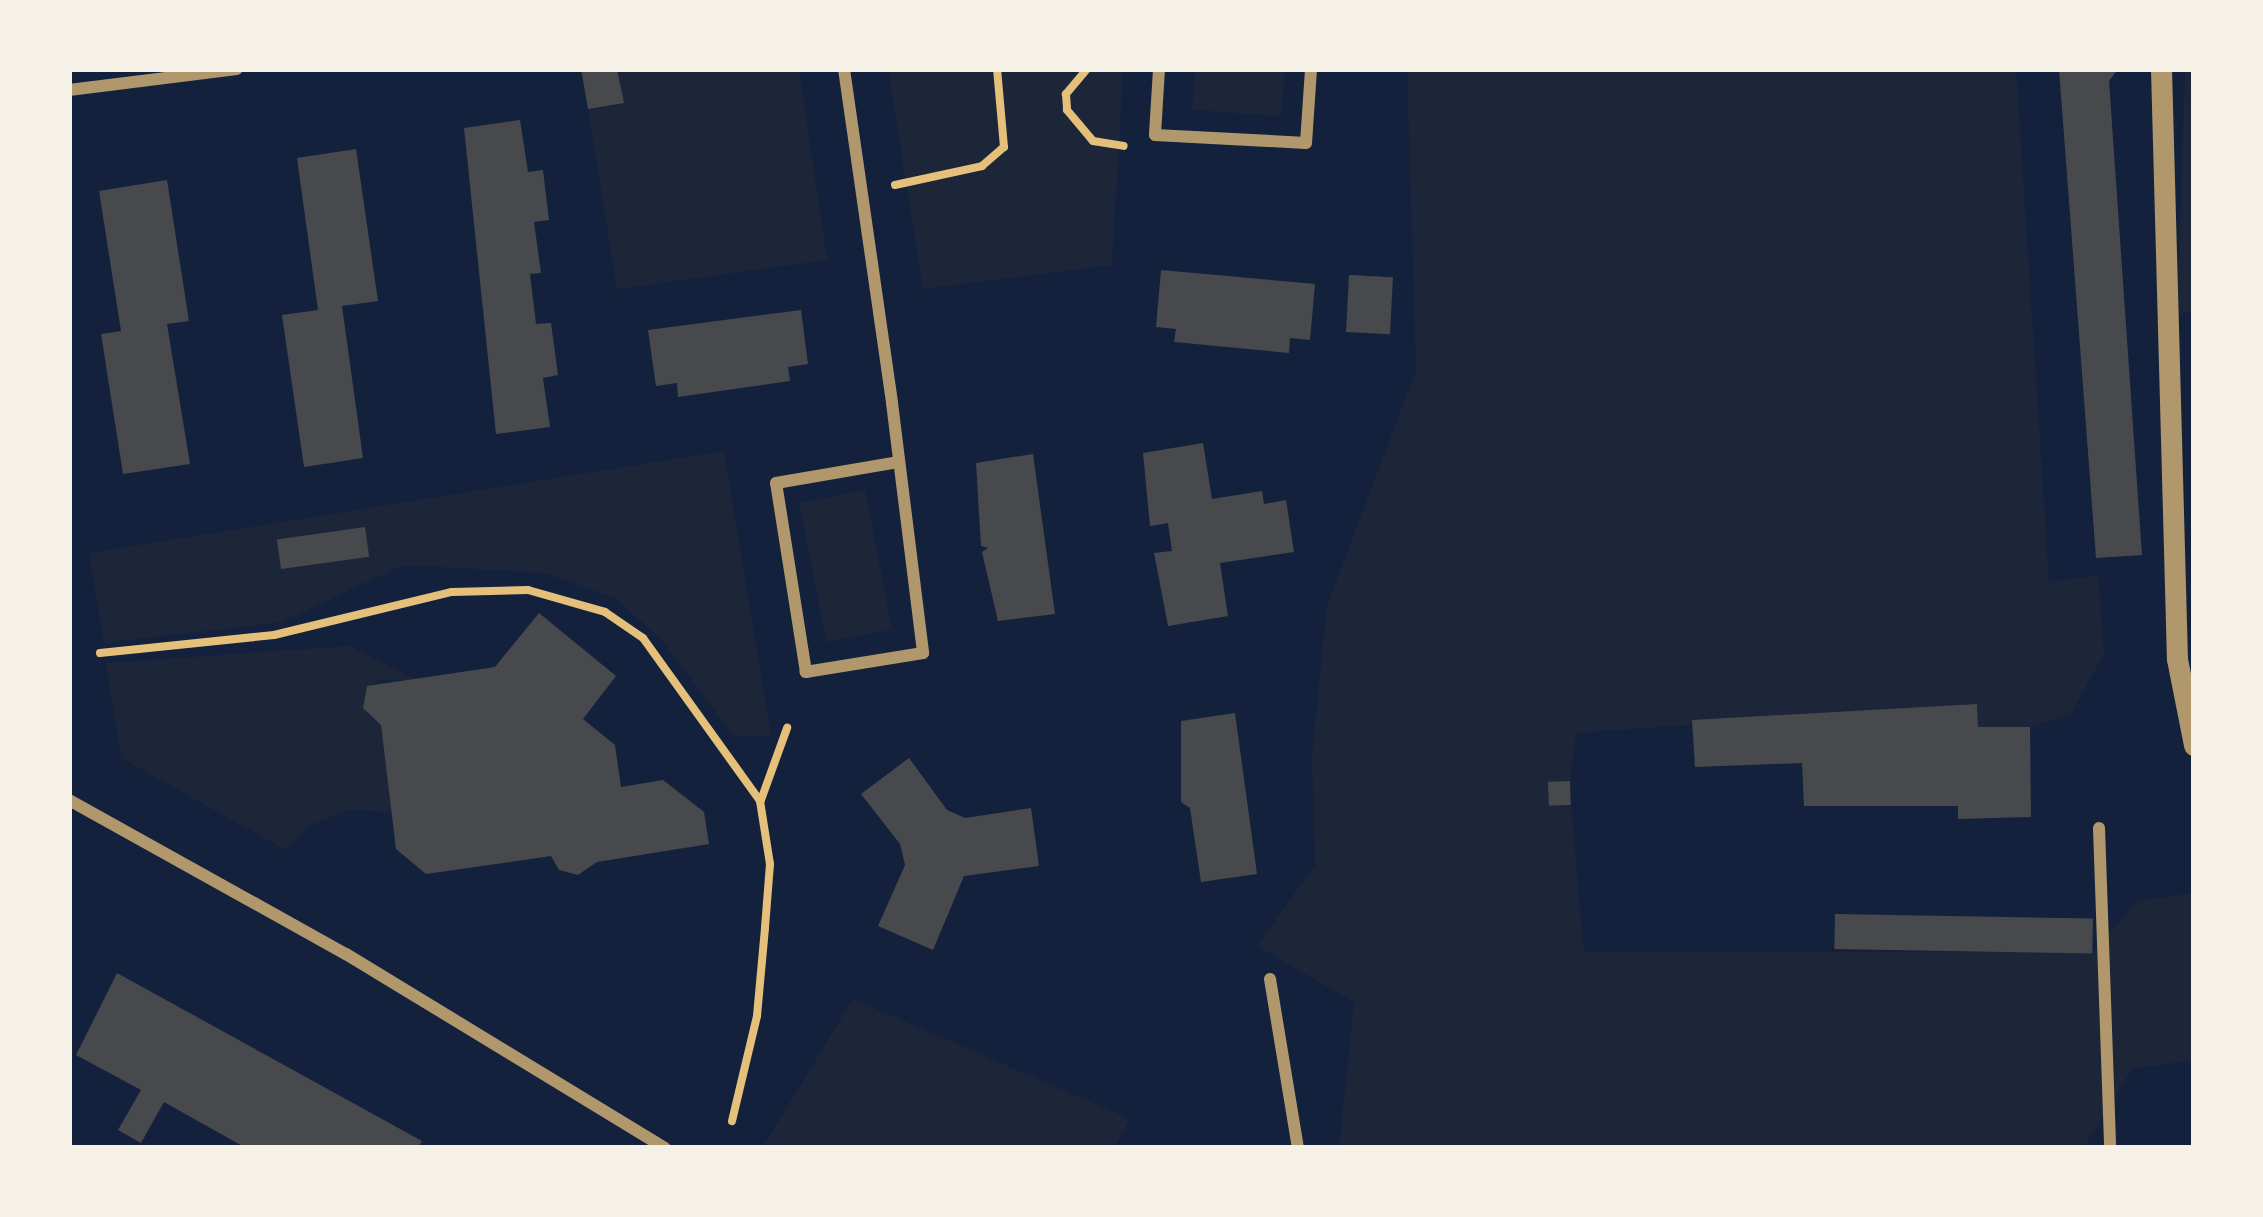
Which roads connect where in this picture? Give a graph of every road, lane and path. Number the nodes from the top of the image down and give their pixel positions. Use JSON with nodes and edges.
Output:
{"nodes":[{"id":1,"x":237,"y":69,"type":"edge"},
{"id":2,"x":844,"y":69,"type":"edge"},
{"id":3,"x":997,"y":69,"type":"edge"},
{"id":4,"x":1087,"y":69,"type":"edge"},
{"id":5,"x":1159,"y":69,"type":"edge"},
{"id":6,"x":1311,"y":69,"type":"edge"},
{"id":7,"x":2162,"y":69,"type":"edge"},
{"id":8,"x":69,"y":90,"type":"edge"},
{"id":9,"x":1124,"y":146,"type":"dead end"},
{"id":10,"x":895,"y":185,"type":"dead end"},
{"id":11,"x":899,"y":461,"type":"junction"},
{"id":12,"x":100,"y":653,"type":"dead end"},
{"id":13,"x":787,"y":728,"type":"dead end"},
{"id":14,"x":2194,"y":745,"type":"edge"},
{"id":15,"x":69,"y":800,"type":"edge"},
{"id":16,"x":760,"y":801,"type":"junction"},
{"id":17,"x":2099,"y":828,"type":"dead end"},
{"id":18,"x":1270,"y":979,"type":"dead end"},
{"id":19,"x":732,"y":1121,"type":"dead end"},
{"id":20,"x":665,"y":1148,"type":"edge"},
{"id":21,"x":1298,"y":1148,"type":"edge"},
{"id":22,"x":2110,"y":1148,"type":"edge"}],
"edges":[{"from":1,"to":8,"type":"street"},
{"from":2,"to":11,"type":"street"},
{"from":3,"to":10,"type":"path"},
{"from":4,"to":9,"type":"path"},
{"from":5,"to":6,"type":"street"},
{"from":7,"to":14,"type":"street"},
{"from":11,"to":11,"type":"street"},
{"from":12,"to":16,"type":"path"},
{"from":13,"to":16,"type":"path"},
{"from":15,"to":20,"type":"street"},
{"from":16,"to":19,"type":"path"},
{"from":17,"to":22,"type":"street"},
{"from":18,"to":21,"type":"street"}]}
